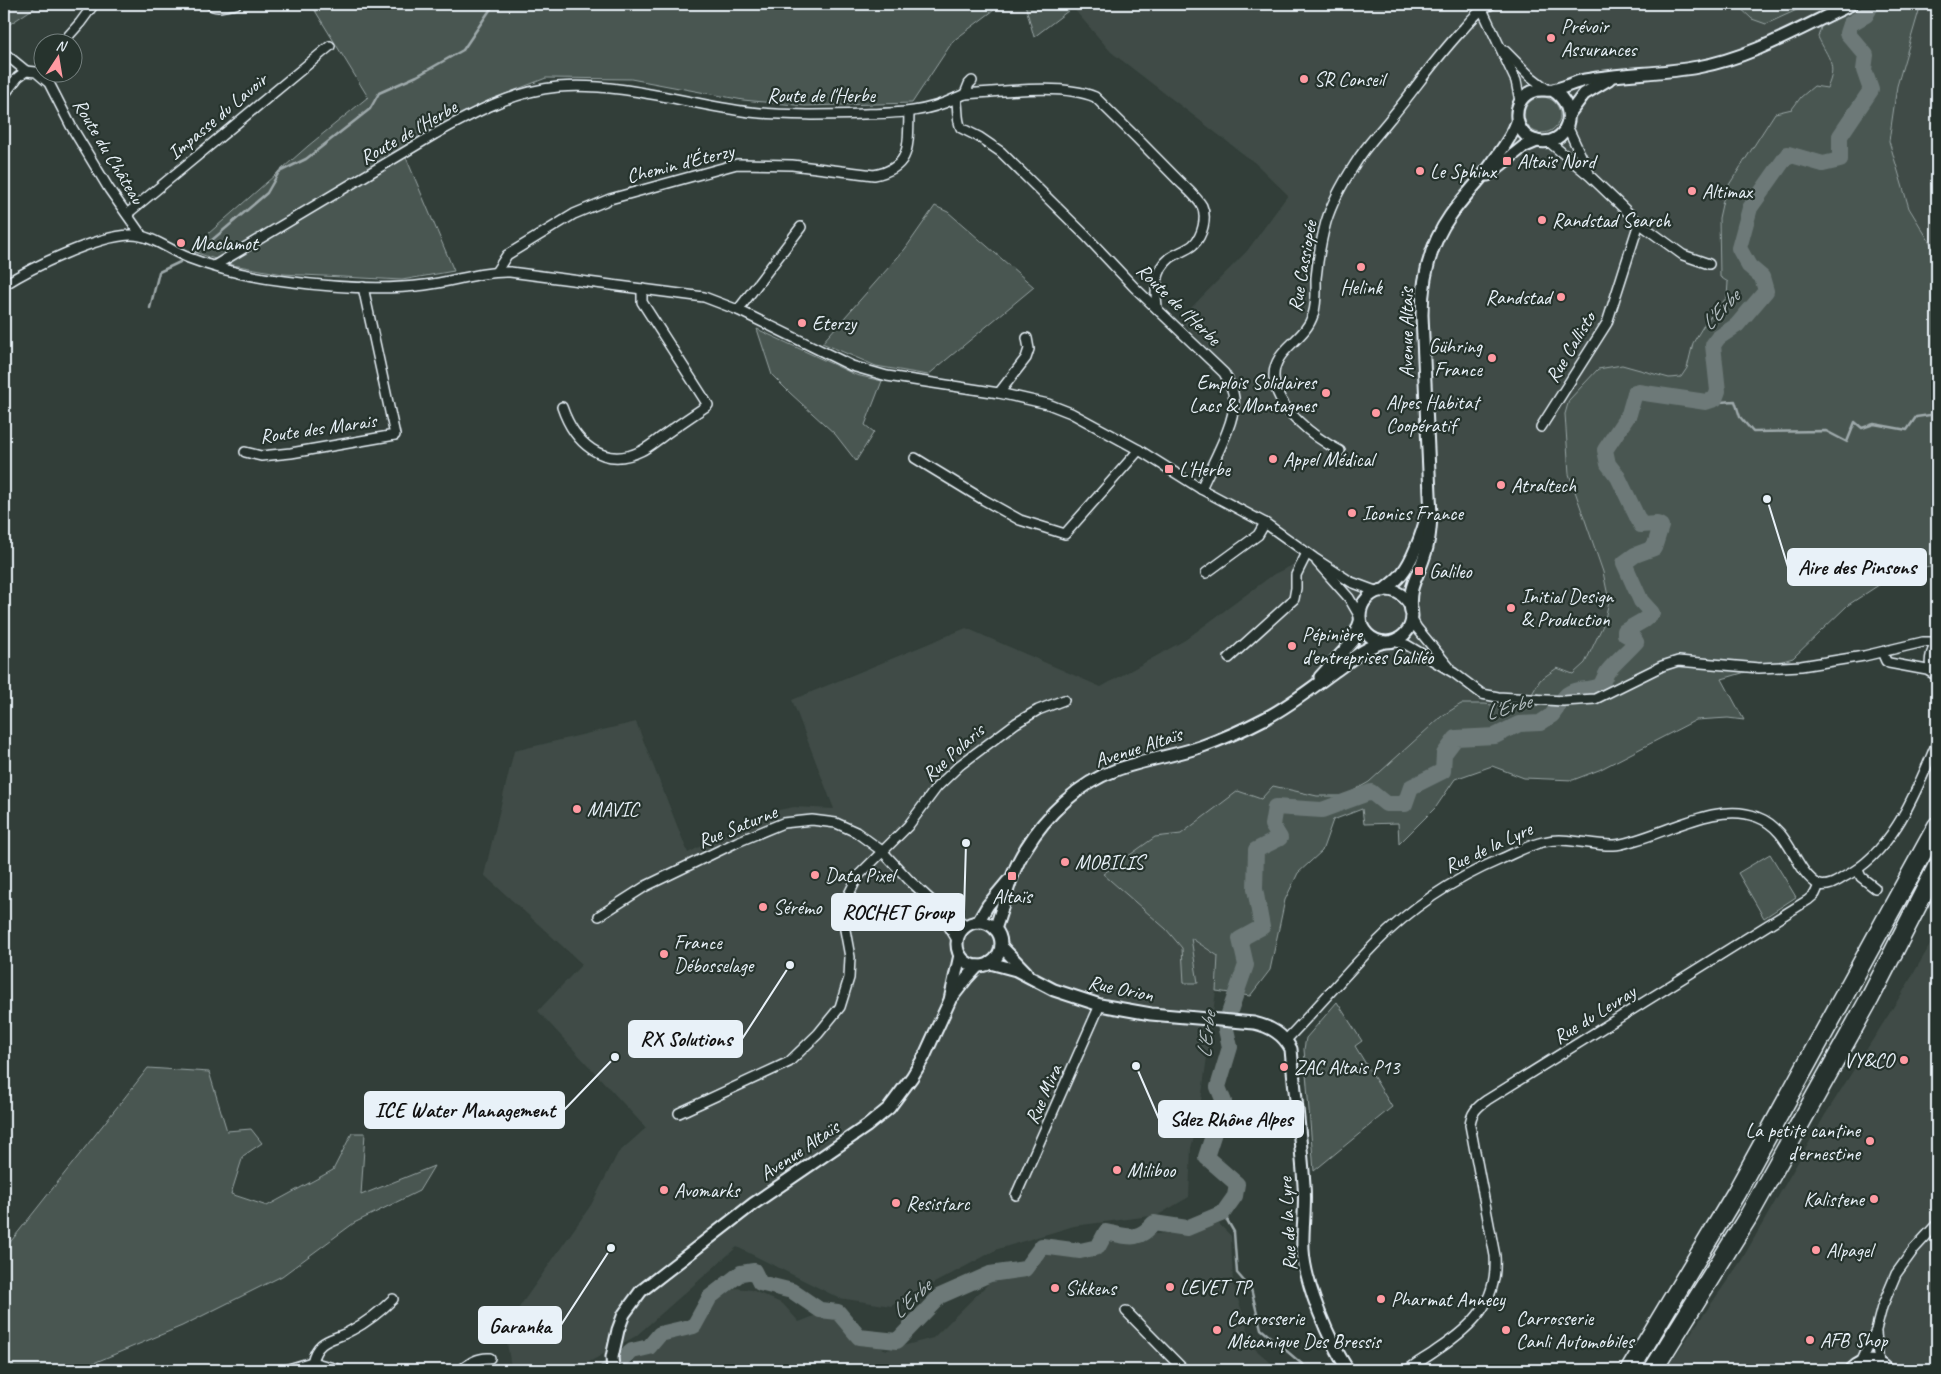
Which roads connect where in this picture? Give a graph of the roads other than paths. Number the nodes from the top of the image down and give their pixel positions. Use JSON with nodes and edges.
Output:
{"nodes":[{"id":1,"x":94,"y":4,"type":"edge"},
{"id":2,"x":210,"y":4,"type":"edge"},
{"id":3,"x":236,"y":4,"type":"edge"},
{"id":4,"x":1492,"y":4,"type":"edge"},
{"id":5,"x":1481,"y":6,"type":"edge"},
{"id":6,"x":1847,"y":6,"type":"edge"},
{"id":7,"x":72,"y":32,"type":"edge"},
{"id":8,"x":1500,"y":45,"type":"junction"},
{"id":9,"x":330,"y":46,"type":"dead end"},
{"id":10,"x":4,"y":53,"type":"edge"},
{"id":11,"x":32,"y":70,"type":"edge"},
{"id":12,"x":26,"y":71,"type":"junction"},
{"id":13,"x":1612,"y":77,"type":"junction"},
{"id":14,"x":972,"y":80,"type":"dead end"},
{"id":15,"x":48,"y":82,"type":"edge"},
{"id":16,"x":1550,"y":90,"type":"junction"},
{"id":17,"x":4,"y":95,"type":"edge"},
{"id":18,"x":961,"y":96,"type":"junction"},
{"id":19,"x":1520,"y":101,"type":"junction"},
{"id":20,"x":909,"y":112,"type":"junction"},
{"id":21,"x":1569,"y":114,"type":"junction"},
{"id":22,"x":1517,"y":122,"type":"junction"},
{"id":23,"x":1567,"y":126,"type":"junction"},
{"id":24,"x":1543,"y":141,"type":"junction"},
{"id":25,"x":1590,"y":176,"type":"junction"},
{"id":26,"x":1479,"y":182,"type":"junction"},
{"id":27,"x":127,"y":214,"type":"junction"},
{"id":28,"x":1639,"y":223,"type":"junction"},
{"id":29,"x":802,"y":227,"type":"dead end"},
{"id":30,"x":142,"y":236,"type":"junction"},
{"id":31,"x":1709,"y":264,"type":"dead end"},
{"id":32,"x":214,"y":266,"type":"junction"},
{"id":33,"x":496,"y":272,"type":"junction"},
{"id":34,"x":4,"y":285,"type":"edge"},
{"id":35,"x":364,"y":287,"type":"junction"},
{"id":36,"x":1134,"y":287,"type":"junction"},
{"id":37,"x":642,"y":288,"type":"junction"},
{"id":38,"x":1156,"y":289,"type":"junction"},
{"id":39,"x":1157,"y":307,"type":"junction"},
{"id":40,"x":738,"y":310,"type":"junction"},
{"id":41,"x":1027,"y":338,"type":"dead end"},
{"id":42,"x":999,"y":393,"type":"junction"},
{"id":43,"x":562,"y":408,"type":"dead end"},
{"id":44,"x":1541,"y":427,"type":"dead end"},
{"id":45,"x":1139,"y":450,"type":"junction"},
{"id":46,"x":1340,"y":451,"type":"dead end"},
{"id":47,"x":245,"y":452,"type":"dead end"},
{"id":48,"x":916,"y":458,"type":"dead end"},
{"id":49,"x":1201,"y":489,"type":"junction"},
{"id":50,"x":1429,"y":500,"type":"junction"},
{"id":51,"x":1265,"y":523,"type":"junction"},
{"id":52,"x":1311,"y":555,"type":"junction"},
{"id":53,"x":1206,"y":572,"type":"dead end"},
{"id":54,"x":1380,"y":591,"type":"junction"},
{"id":55,"x":1411,"y":614,"type":"junction"},
{"id":56,"x":1360,"y":620,"type":"junction"},
{"id":57,"x":1389,"y":642,"type":"junction"},
{"id":58,"x":1937,"y":643,"type":"edge"},
{"id":59,"x":1882,"y":652,"type":"junction"},
{"id":60,"x":1229,"y":658,"type":"dead end"},
{"id":61,"x":1454,"y":673,"type":"junction"},
{"id":62,"x":1935,"y":675,"type":"edge"},
{"id":63,"x":1308,"y":691,"type":"junction"},
{"id":64,"x":1064,"y":700,"type":"dead end"},
{"id":65,"x":1937,"y":743,"type":"edge"},
{"id":66,"x":1937,"y":826,"type":"edge"},
{"id":67,"x":882,"y":851,"type":"junction"},
{"id":68,"x":1937,"y":867,"type":"edge"},
{"id":69,"x":1858,"y":870,"type":"junction"},
{"id":70,"x":1012,"y":876,"type":"junction"},
{"id":71,"x":1819,"y":885,"type":"junction"},
{"id":72,"x":1874,"y":888,"type":"dead end"},
{"id":73,"x":934,"y":903,"type":"junction"},
{"id":74,"x":598,"y":916,"type":"dead end"},
{"id":75,"x":973,"y":924,"type":"junction"},
{"id":76,"x":995,"y":929,"type":"junction"},
{"id":77,"x":957,"y":940,"type":"junction"},
{"id":78,"x":1001,"y":946,"type":"junction"},
{"id":79,"x":960,"y":955,"type":"junction"},
{"id":80,"x":990,"y":963,"type":"junction"},
{"id":81,"x":978,"y":966,"type":"junction"},
{"id":82,"x":1033,"y":978,"type":"junction"},
{"id":83,"x":950,"y":1000,"type":"junction"},
{"id":84,"x":1100,"y":1005,"type":"junction"},
{"id":85,"x":1286,"y":1040,"type":"junction"},
{"id":86,"x":679,"y":1114,"type":"dead end"},
{"id":87,"x":1016,"y":1195,"type":"dead end"},
{"id":88,"x":1937,"y":1224,"type":"edge"},
{"id":89,"x":393,"y":1299,"type":"dead end"},
{"id":90,"x":1126,"y":1311,"type":"dead end"},
{"id":91,"x":1872,"y":1342,"type":"junction"},
{"id":92,"x":490,"y":1358,"type":"dead end"},
{"id":93,"x":312,"y":1362,"type":"junction"},
{"id":94,"x":1655,"y":1367,"type":"edge"},
{"id":95,"x":1856,"y":1367,"type":"edge"},
{"id":96,"x":1882,"y":1368,"type":"edge"},
{"id":97,"x":285,"y":1370,"type":"edge"},
{"id":98,"x":341,"y":1370,"type":"edge"},
{"id":99,"x":461,"y":1370,"type":"edge"},
{"id":100,"x":613,"y":1370,"type":"edge"},
{"id":101,"x":1184,"y":1370,"type":"edge"},
{"id":102,"x":1348,"y":1370,"type":"edge"},
{"id":103,"x":1408,"y":1370,"type":"edge"},
{"id":104,"x":1630,"y":1370,"type":"edge"}],
"edges":[{"from":1,"to":7,"type":"street"},
{"from":2,"to":3,"type":"street"},
{"from":4,"to":5,"type":"street"},
{"from":5,"to":8,"type":"street"},
{"from":5,"to":46,"type":"street","name":"Rue Cassiopée"},
{"from":6,"to":13,"type":"street"},
{"from":8,"to":16,"type":"street"},
{"from":8,"to":19,"type":"street"},
{"from":9,"to":27,"type":"street","name":"Impasse du Lavoir"},
{"from":10,"to":12,"type":"street"},
{"from":11,"to":12,"type":"street","name":"Route du Château"},
{"from":12,"to":17,"type":"street"},
{"from":13,"to":16,"type":"street"},
{"from":13,"to":21,"type":"street"},
{"from":14,"to":18,"type":"street"},
{"from":15,"to":27,"type":"street","name":"Route du Château"},
{"from":16,"to":19,"type":"street"},
{"from":16,"to":21,"type":"street"},
{"from":18,"to":20,"type":"street","name":"Route de l'Herbe"},
{"from":18,"to":36,"type":"street","name":"Route de l'Herbe"},
{"from":18,"to":38,"type":"street"},
{"from":19,"to":22,"type":"street"},
{"from":20,"to":32,"type":"street","name":"Route de l'Herbe"},
{"from":20,"to":33,"type":"street","name":"Chemin d'Éterzy"},
{"from":21,"to":23,"type":"street"},
{"from":22,"to":24,"type":"street"},
{"from":22,"to":26,"type":"street","name":"Avenue Altaïs"},
{"from":23,"to":24,"type":"street"},
{"from":23,"to":25,"type":"street"},
{"from":24,"to":25,"type":"street"},
{"from":24,"to":26,"type":"street","name":"Avenue Altaïs"},
{"from":25,"to":28,"type":"street"},
{"from":26,"to":50,"type":"street","name":"Avenue Altaïs"},
{"from":27,"to":30,"type":"street","name":"Route du Château"},
{"from":28,"to":31,"type":"street"},
{"from":28,"to":44,"type":"street","name":"Rue Callisto"},
{"from":29,"to":40,"type":"street"},
{"from":30,"to":32,"type":"street"},
{"from":30,"to":34,"type":"street"},
{"from":32,"to":35,"type":"street"},
{"from":33,"to":35,"type":"street"},
{"from":33,"to":37,"type":"street"},
{"from":35,"to":47,"type":"street","name":"Route des Marais"},
{"from":36,"to":38,"type":"street"},
{"from":36,"to":39,"type":"street","name":"Route de l'Herbe"},
{"from":37,"to":40,"type":"street"},
{"from":37,"to":43,"type":"street"},
{"from":38,"to":39,"type":"street"},
{"from":39,"to":49,"type":"street","name":"Route de l'Herbe"},
{"from":40,"to":42,"type":"street"},
{"from":41,"to":42,"type":"street"},
{"from":42,"to":45,"type":"street"},
{"from":45,"to":48,"type":"street"},
{"from":45,"to":49,"type":"street"},
{"from":49,"to":51,"type":"street"},
{"from":50,"to":54,"type":"street","name":"Avenue Altaïs"},
{"from":50,"to":55,"type":"street","name":"Avenue Altaïs"},
{"from":51,"to":52,"type":"street"},
{"from":51,"to":53,"type":"street"},
{"from":52,"to":54,"type":"street"},
{"from":52,"to":56,"type":"street"},
{"from":52,"to":60,"type":"street"},
{"from":54,"to":55,"type":"street"},
{"from":54,"to":56,"type":"street"},
{"from":55,"to":57,"type":"street"},
{"from":55,"to":61,"type":"street"},
{"from":56,"to":57,"type":"street"},
{"from":56,"to":63,"type":"street","name":"Avenue Altaïs"},
{"from":57,"to":61,"type":"street"},
{"from":57,"to":63,"type":"street","name":"Avenue Altaïs"},
{"from":58,"to":59,"type":"street"},
{"from":58,"to":62,"type":"street"},
{"from":59,"to":61,"type":"street"},
{"from":59,"to":62,"type":"street"},
{"from":63,"to":70,"type":"street","name":"Avenue Altaïs"},
{"from":64,"to":67,"type":"street","name":"Rue Polaris"},
{"from":65,"to":69,"type":"street"},
{"from":66,"to":104,"type":"highway"},
{"from":67,"to":73,"type":"street","name":"Rue Saturne"},
{"from":67,"to":74,"type":"street","name":"Rue Saturne"},
{"from":67,"to":86,"type":"street","name":"Rue Polaris"},
{"from":68,"to":94,"type":"highway"},
{"from":69,"to":71,"type":"street"},
{"from":69,"to":72,"type":"street"},
{"from":70,"to":75,"type":"street","name":"Avenue Altaïs"},
{"from":70,"to":76,"type":"street","name":"Avenue Altaïs"},
{"from":71,"to":85,"type":"street","name":"Rue de la Lyre"},
{"from":71,"to":103,"type":"street","name":"Rue du Levray"},
{"from":73,"to":75,"type":"street","name":"Rue Saturne"},
{"from":73,"to":77,"type":"street","name":"Rue Saturne"},
{"from":75,"to":76,"type":"street"},
{"from":75,"to":77,"type":"street"},
{"from":76,"to":78,"type":"street"},
{"from":77,"to":79,"type":"street"},
{"from":78,"to":80,"type":"street"},
{"from":78,"to":82,"type":"street","name":"Rue Orion"},
{"from":79,"to":81,"type":"street"},
{"from":79,"to":83,"type":"street","name":"Avenue Altaïs"},
{"from":80,"to":81,"type":"street"},
{"from":80,"to":82,"type":"street","name":"Rue Orion"},
{"from":81,"to":83,"type":"street","name":"Avenue Altaïs"},
{"from":82,"to":84,"type":"street","name":"Rue Orion"},
{"from":83,"to":100,"type":"street","name":"Avenue Altaïs"},
{"from":84,"to":85,"type":"street","name":"Rue Orion"},
{"from":84,"to":87,"type":"street","name":"Rue Mira"},
{"from":85,"to":102,"type":"street","name":"Rue de la Lyre"},
{"from":88,"to":91,"type":"street"},
{"from":89,"to":93,"type":"street"},
{"from":90,"to":101,"type":"street"},
{"from":91,"to":95,"type":"street"},
{"from":91,"to":96,"type":"street"},
{"from":92,"to":99,"type":"street"},
{"from":93,"to":97,"type":"street"},
{"from":93,"to":98,"type":"street"},
{"from":95,"to":96,"type":"main road"}]}
